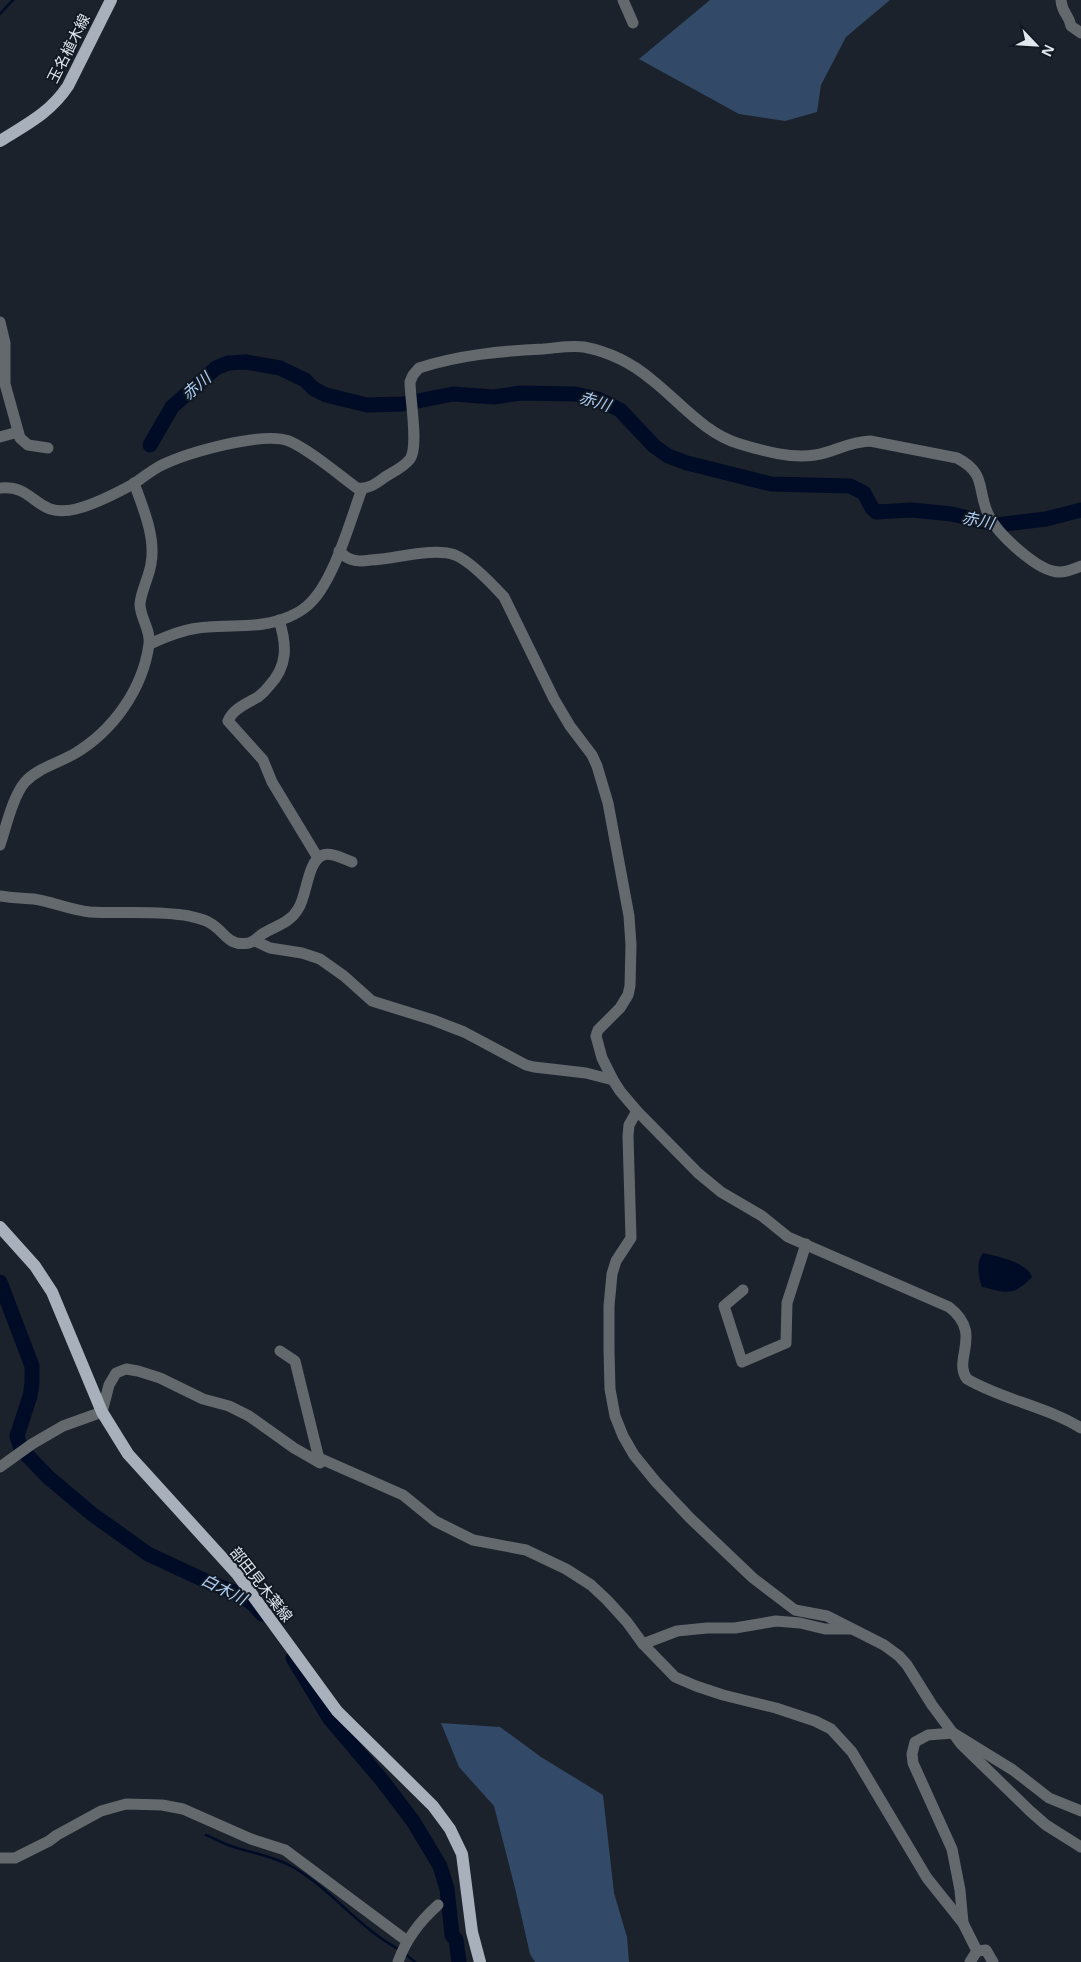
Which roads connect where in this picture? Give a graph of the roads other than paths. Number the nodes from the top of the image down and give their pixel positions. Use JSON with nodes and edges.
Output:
{"nodes":[{"id":1,"x":111,"y":0,"type":"edge"},
{"id":2,"x":623,"y":0,"type":"edge"},
{"id":3,"x":1062,"y":0,"type":"edge"},
{"id":4,"x":633,"y":23,"type":"dead end"},
{"id":5,"x":1081,"y":33,"type":"edge"},
{"id":6,"x":0,"y":141,"type":"edge"},
{"id":7,"x":0,"y":322,"type":"edge"},
{"id":8,"x":18,"y":432,"type":"junction"},
{"id":9,"x":0,"y":437,"type":"edge"},
{"id":10,"x":48,"y":448,"type":"dead end"},
{"id":11,"x":134,"y":483,"type":"junction"},
{"id":12,"x":0,"y":488,"type":"edge"},
{"id":13,"x":362,"y":489,"type":"junction"},
{"id":14,"x":339,"y":551,"type":"junction"},
{"id":15,"x":1081,"y":566,"type":"edge"},
{"id":16,"x":279,"y":620,"type":"junction"},
{"id":17,"x":150,"y":644,"type":"junction"},
{"id":18,"x":0,"y":845,"type":"edge"},
{"id":19,"x":318,"y":858,"type":"junction"},
{"id":20,"x":352,"y":862,"type":"dead end"},
{"id":21,"x":0,"y":896,"type":"edge"},
{"id":22,"x":255,"y":941,"type":"junction"},
{"id":23,"x":613,"y":1080,"type":"junction"},
{"id":24,"x":637,"y":1111,"type":"junction"},
{"id":25,"x":0,"y":1227,"type":"edge"},
{"id":26,"x":806,"y":1244,"type":"junction"},
{"id":27,"x":743,"y":1290,"type":"dead end"},
{"id":28,"x":280,"y":1351,"type":"dead end"},
{"id":29,"x":102,"y":1412,"type":"junction"},
{"id":30,"x":1081,"y":1428,"type":"edge"},
{"id":31,"x":319,"y":1458,"type":"junction"},
{"id":32,"x":0,"y":1468,"type":"edge"},
{"id":33,"x":854,"y":1630,"type":"junction"},
{"id":34,"x":643,"y":1644,"type":"junction"},
{"id":35,"x":953,"y":1733,"type":"junction"},
{"id":36,"x":1081,"y":1811,"type":"edge"},
{"id":37,"x":1081,"y":1847,"type":"edge"},
{"id":38,"x":0,"y":1858,"type":"edge"},
{"id":39,"x":438,"y":1905,"type":"dead end"},
{"id":40,"x":963,"y":1923,"type":"junction"},
{"id":41,"x":407,"y":1941,"type":"junction"},
{"id":42,"x":977,"y":1951,"type":"junction"},
{"id":43,"x":398,"y":1962,"type":"edge"},
{"id":44,"x":480,"y":1962,"type":"edge"},
{"id":45,"x":970,"y":1962,"type":"edge"},
{"id":46,"x":993,"y":1962,"type":"edge"}],
"edges":[{"from":1,"to":6,"type":"main road","name":"玉名植木線"},
{"from":2,"to":4,"type":"street"},
{"from":3,"to":5,"type":"street"},
{"from":7,"to":8,"type":"street"},
{"from":8,"to":9,"type":"street"},
{"from":8,"to":10,"type":"street"},
{"from":11,"to":12,"type":"street"},
{"from":11,"to":13,"type":"street"},
{"from":11,"to":17,"type":"street"},
{"from":13,"to":14,"type":"street"},
{"from":13,"to":15,"type":"street"},
{"from":14,"to":16,"type":"street"},
{"from":14,"to":23,"type":"street"},
{"from":16,"to":17,"type":"street"},
{"from":16,"to":19,"type":"street"},
{"from":17,"to":18,"type":"street"},
{"from":19,"to":20,"type":"street"},
{"from":19,"to":22,"type":"street"},
{"from":21,"to":22,"type":"street"},
{"from":22,"to":23,"type":"street"},
{"from":23,"to":24,"type":"street"},
{"from":24,"to":26,"type":"street"},
{"from":24,"to":33,"type":"street"},
{"from":25,"to":29,"type":"main road","name":"部田見木葉線"},
{"from":26,"to":27,"type":"street"},
{"from":26,"to":30,"type":"street"},
{"from":28,"to":31,"type":"street"},
{"from":29,"to":31,"type":"street"},
{"from":29,"to":32,"type":"street"},
{"from":29,"to":44,"type":"main road","name":"部田見木葉線"},
{"from":31,"to":34,"type":"street"},
{"from":33,"to":34,"type":"street"},
{"from":33,"to":35,"type":"street"},
{"from":34,"to":40,"type":"street"},
{"from":35,"to":36,"type":"street"},
{"from":35,"to":37,"type":"street"},
{"from":35,"to":40,"type":"street"},
{"from":38,"to":41,"type":"street"},
{"from":39,"to":41,"type":"street"},
{"from":40,"to":42,"type":"street"},
{"from":41,"to":43,"type":"street"},
{"from":42,"to":45,"type":"street"},
{"from":42,"to":46,"type":"street"}]}
